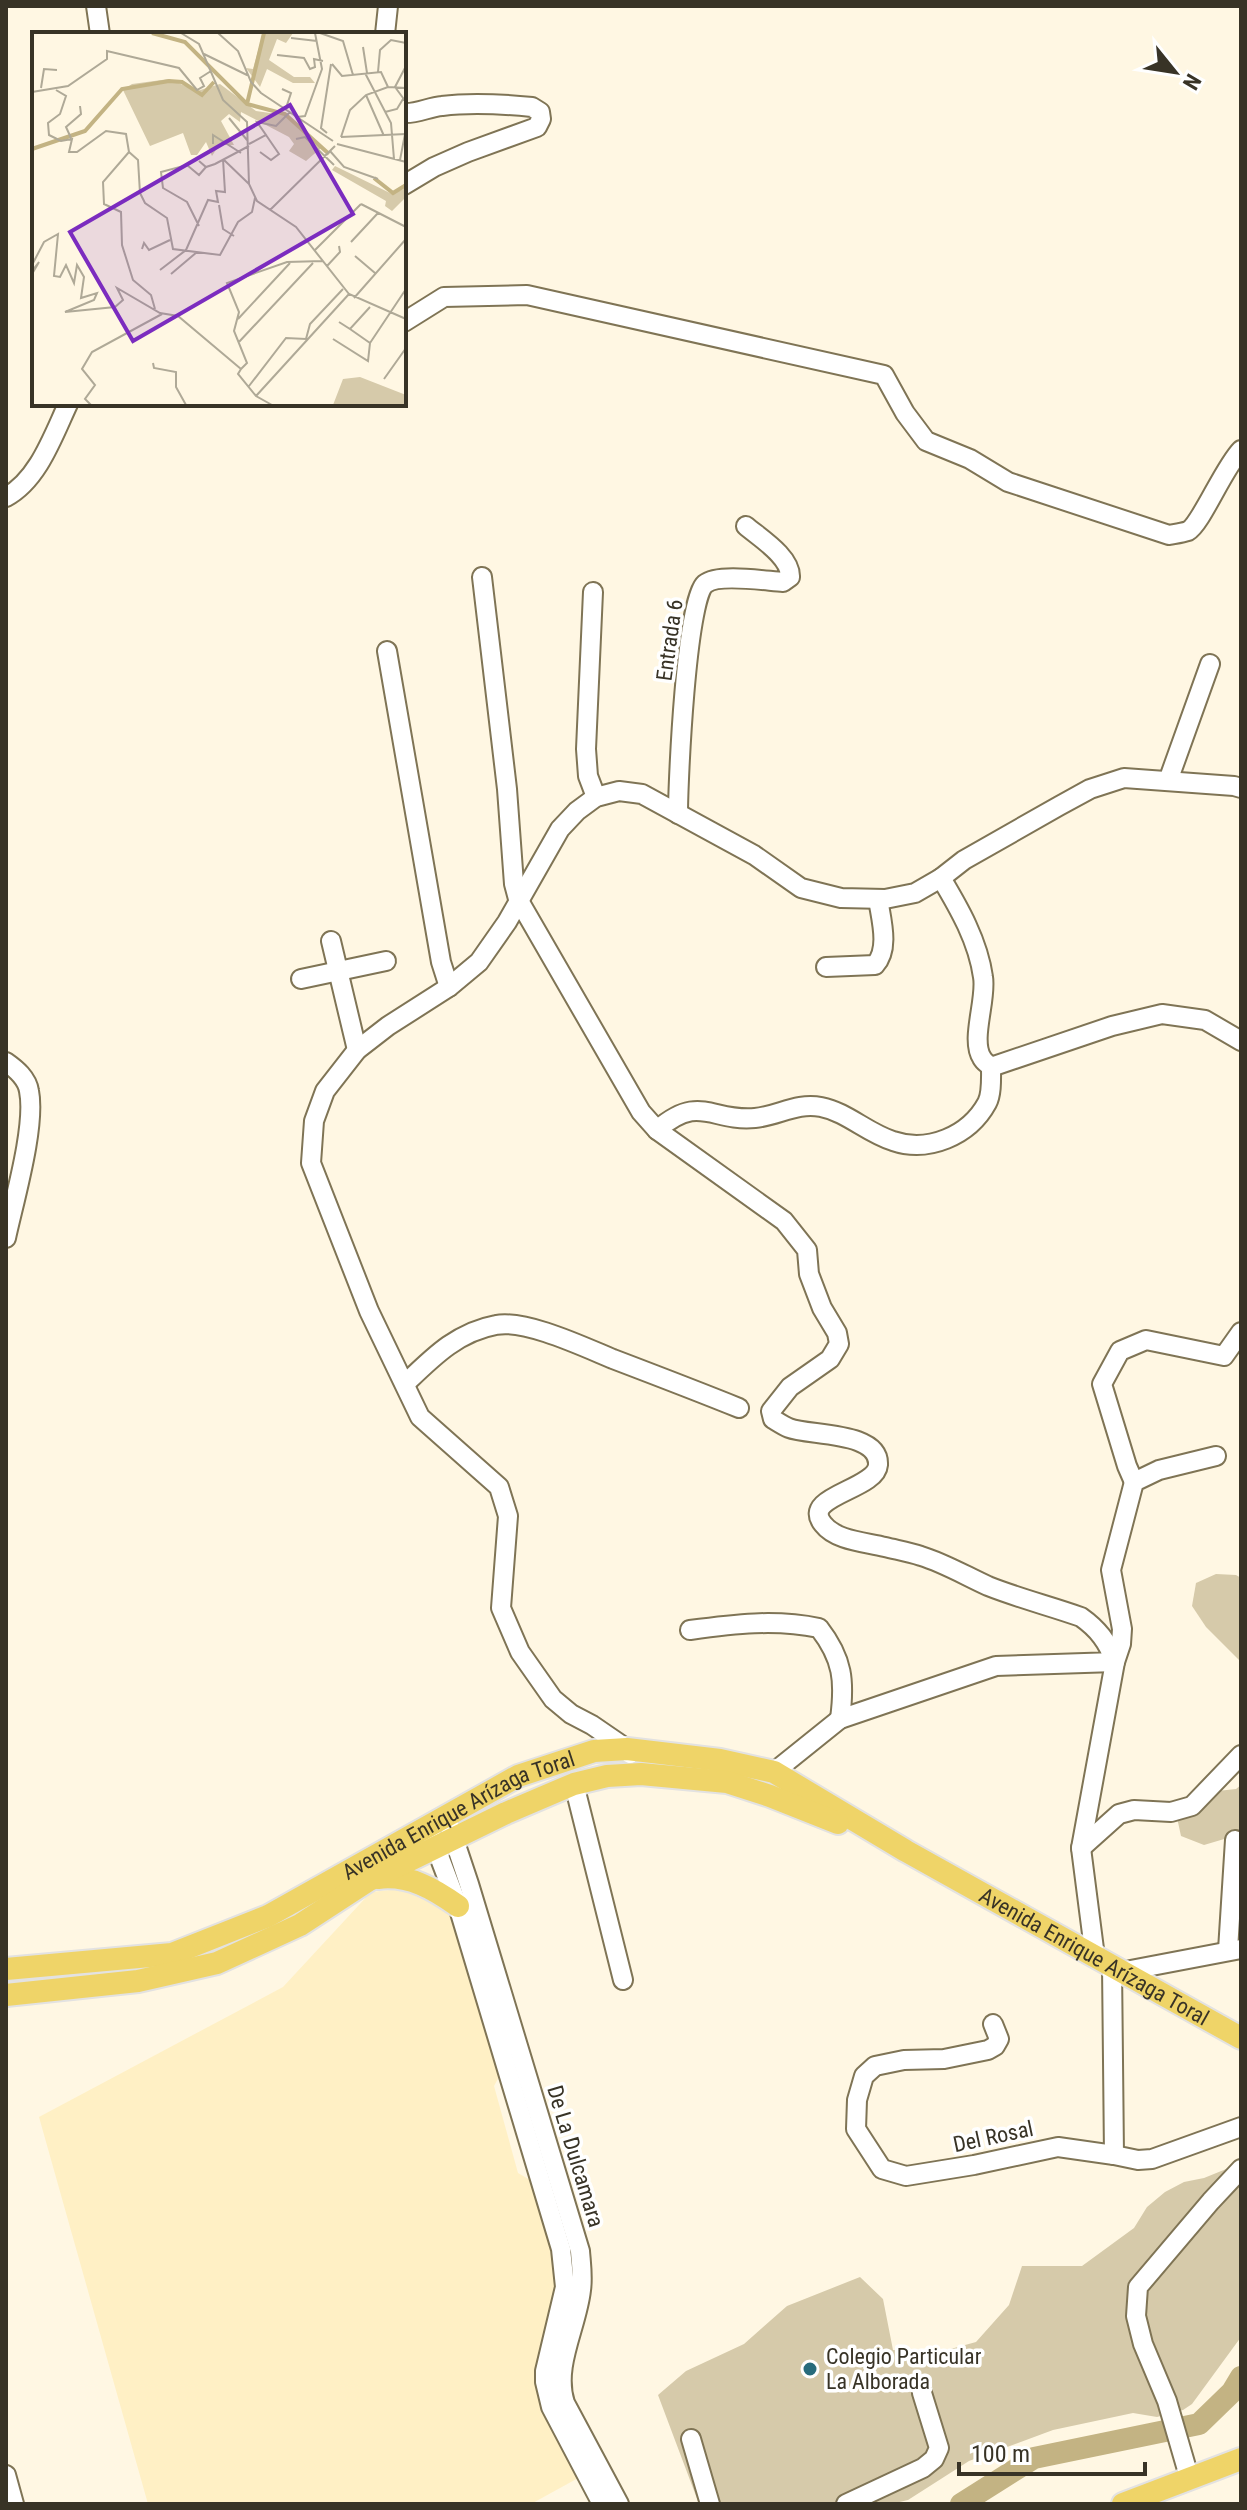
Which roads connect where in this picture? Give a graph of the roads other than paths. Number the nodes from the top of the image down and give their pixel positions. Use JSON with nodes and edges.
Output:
{"nodes":[{"id":1,"x":96,"y":6,"type":"edge"},
{"id":2,"x":388,"y":6,"type":"edge"},
{"id":3,"x":100,"y":32,"type":"edge"},
{"id":4,"x":385,"y":32,"type":"edge"},
{"id":5,"x":406,"y":113,"type":"edge"},
{"id":6,"x":406,"y":184,"type":"edge"},
{"id":7,"x":406,"y":321,"type":"edge"},
{"id":8,"x":67,"y":406,"type":"edge"},
{"id":9,"x":1241,"y":450,"type":"edge"},
{"id":10,"x":6,"y":497,"type":"edge"},
{"id":11,"x":746,"y":526,"type":"dead end"},
{"id":12,"x":482,"y":577,"type":"dead end"},
{"id":13,"x":593,"y":592,"type":"dead end"},
{"id":14,"x":387,"y":651,"type":"dead end"},
{"id":15,"x":1210,"y":664,"type":"dead end"},
{"id":16,"x":1168,"y":781,"type":"junction"},
{"id":17,"x":1241,"y":788,"type":"edge"},
{"id":18,"x":596,"y":797,"type":"junction"},
{"id":19,"x":678,"y":814,"type":"junction"},
{"id":20,"x":941,"y":878,"type":"junction"},
{"id":21,"x":518,"y":899,"type":"junction"},
{"id":22,"x":878,"y":899,"type":"junction"},
{"id":23,"x":331,"y":941,"type":"dead end"},
{"id":24,"x":386,"y":961,"type":"dead end"},
{"id":25,"x":826,"y":967,"type":"dead end"},
{"id":26,"x":338,"y":972,"type":"junction"},
{"id":27,"x":301,"y":979,"type":"dead end"},
{"id":28,"x":449,"y":987,"type":"junction"},
{"id":29,"x":1241,"y":1041,"type":"edge"},
{"id":30,"x":357,"y":1050,"type":"junction"},
{"id":31,"x":6,"y":1062,"type":"edge"},
{"id":32,"x":991,"y":1067,"type":"junction"},
{"id":33,"x":657,"y":1130,"type":"junction"},
{"id":34,"x":6,"y":1238,"type":"edge"},
{"id":35,"x":1241,"y":1332,"type":"edge"},
{"id":36,"x":405,"y":1384,"type":"junction"},
{"id":37,"x":739,"y":1408,"type":"dead end"},
{"id":38,"x":1216,"y":1456,"type":"dead end"},
{"id":39,"x":1134,"y":1482,"type":"junction"},
{"id":40,"x":690,"y":1630,"type":"dead end"},
{"id":41,"x":1115,"y":1662,"type":"junction"},
{"id":42,"x":840,"y":1719,"type":"junction"},
{"id":43,"x":627,"y":1749,"type":"junction"},
{"id":44,"x":1241,"y":1755,"type":"edge"},
{"id":45,"x":774,"y":1772,"type":"junction"},
{"id":46,"x":641,"y":1774,"type":"junction"},
{"id":47,"x":574,"y":1784,"type":"junction"},
{"id":48,"x":441,"y":1833,"type":"junction"},
{"id":49,"x":1235,"y":1840,"type":"dead end"},
{"id":50,"x":1081,"y":1848,"type":"junction"},
{"id":51,"x":906,"y":1851,"type":"junction"},
{"id":52,"x":369,"y":1880,"type":"junction"},
{"id":53,"x":458,"y":1906,"type":"junction"},
{"id":54,"x":1234,"y":1950,"type":"edge"},
{"id":55,"x":1109,"y":1965,"type":"junction"},
{"id":56,"x":6,"y":1969,"type":"edge"},
{"id":57,"x":623,"y":1980,"type":"dead end"},
{"id":58,"x":6,"y":1995,"type":"edge"},
{"id":59,"x":993,"y":2024,"type":"dead end"},
{"id":60,"x":1241,"y":2038,"type":"edge"},
{"id":61,"x":1241,"y":2127,"type":"edge"},
{"id":62,"x":1114,"y":2155,"type":"junction"},
{"id":63,"x":1241,"y":2169,"type":"edge"},
{"id":64,"x":922,"y":2393,"type":"dead end"},
{"id":65,"x":691,"y":2439,"type":"dead end"},
{"id":66,"x":1241,"y":2459,"type":"edge"},
{"id":67,"x":6,"y":2475,"type":"edge"},
{"id":68,"x":1190,"y":2480,"type":"junction"},
{"id":69,"x":14,"y":2504,"type":"edge"},
{"id":70,"x":602,"y":2504,"type":"edge"},
{"id":71,"x":619,"y":2504,"type":"edge"},
{"id":72,"x":710,"y":2504,"type":"edge"},
{"id":73,"x":846,"y":2504,"type":"edge"},
{"id":74,"x":1123,"y":2504,"type":"edge"}],
"edges":[{"from":1,"to":3,"type":"street"},
{"from":2,"to":4,"type":"street"},
{"from":5,"to":6,"type":"street"},
{"from":7,"to":9,"type":"street"},
{"from":8,"to":10,"type":"street"},
{"from":11,"to":19,"type":"street","name":"Entrada 6"},
{"from":12,"to":21,"type":"street"},
{"from":13,"to":18,"type":"street"},
{"from":14,"to":28,"type":"street"},
{"from":15,"to":16,"type":"street"},
{"from":16,"to":17,"type":"street"},
{"from":16,"to":20,"type":"street"},
{"from":18,"to":19,"type":"street"},
{"from":18,"to":21,"type":"street"},
{"from":19,"to":22,"type":"street"},
{"from":20,"to":22,"type":"street"},
{"from":20,"to":32,"type":"street"},
{"from":21,"to":28,"type":"street"},
{"from":21,"to":33,"type":"street"},
{"from":22,"to":25,"type":"street"},
{"from":23,"to":26,"type":"street"},
{"from":24,"to":26,"type":"street"},
{"from":26,"to":27,"type":"street"},
{"from":26,"to":30,"type":"street"},
{"from":28,"to":30,"type":"street"},
{"from":29,"to":32,"type":"street"},
{"from":30,"to":36,"type":"street"},
{"from":31,"to":34,"type":"street"},
{"from":32,"to":33,"type":"street"},
{"from":33,"to":41,"type":"street"},
{"from":35,"to":39,"type":"street"},
{"from":36,"to":37,"type":"street"},
{"from":36,"to":43,"type":"street"},
{"from":38,"to":39,"type":"street"},
{"from":39,"to":41,"type":"street"},
{"from":40,"to":42,"type":"street"},
{"from":41,"to":42,"type":"street"},
{"from":41,"to":50,"type":"street"},
{"from":42,"to":45,"type":"street"},
{"from":43,"to":45,"type":"main road","name":"Avenida Enrique Arízaga Toral"},
{"from":43,"to":46,"type":"street"},
{"from":43,"to":48,"type":"main road","name":"Avenida Enrique Arízaga Toral"},
{"from":44,"to":50,"type":"street"},
{"from":45,"to":51,"type":"main road","name":"Avenida Enrique Arízaga Toral"},
{"from":46,"to":47,"type":"main road","name":"Avenida Enrique Arízaga Toral"},
{"from":46,"to":51,"type":"main road","name":"Avenida Enrique Arízaga Toral"},
{"from":47,"to":48,"type":"main road","name":"Avenida Enrique Arízaga Toral"},
{"from":47,"to":57,"type":"street"},
{"from":48,"to":52,"type":"main road","name":"Avenida Enrique Arízaga Toral"},
{"from":48,"to":53,"type":"street","name":"De La Dulcamara"},
{"from":48,"to":56,"type":"main road","name":"Avenida Enrique Arízaga Toral"},
{"from":48,"to":71,"type":"street","name":"De La Dulcamara"},
{"from":49,"to":54,"type":"street"},
{"from":50,"to":55,"type":"street"},
{"from":51,"to":55,"type":"main road","name":"Avenida Enrique Arízaga Toral"},
{"from":52,"to":53,"type":"main road"},
{"from":52,"to":58,"type":"main road","name":"Avenida Enrique Arízaga Toral"},
{"from":53,"to":70,"type":"street","name":"De La Dulcamara"},
{"from":54,"to":55,"type":"street"},
{"from":55,"to":60,"type":"main road","name":"Avenida Enrique Arízaga Toral"},
{"from":55,"to":62,"type":"street"},
{"from":59,"to":62,"type":"street","name":"Del Rosal"},
{"from":61,"to":62,"type":"street","name":"Del Rosal"},
{"from":63,"to":68,"type":"street"},
{"from":64,"to":73,"type":"street"},
{"from":65,"to":72,"type":"street"},
{"from":66,"to":68,"type":"main road"},
{"from":67,"to":69,"type":"street"},
{"from":68,"to":74,"type":"main road"}]}
